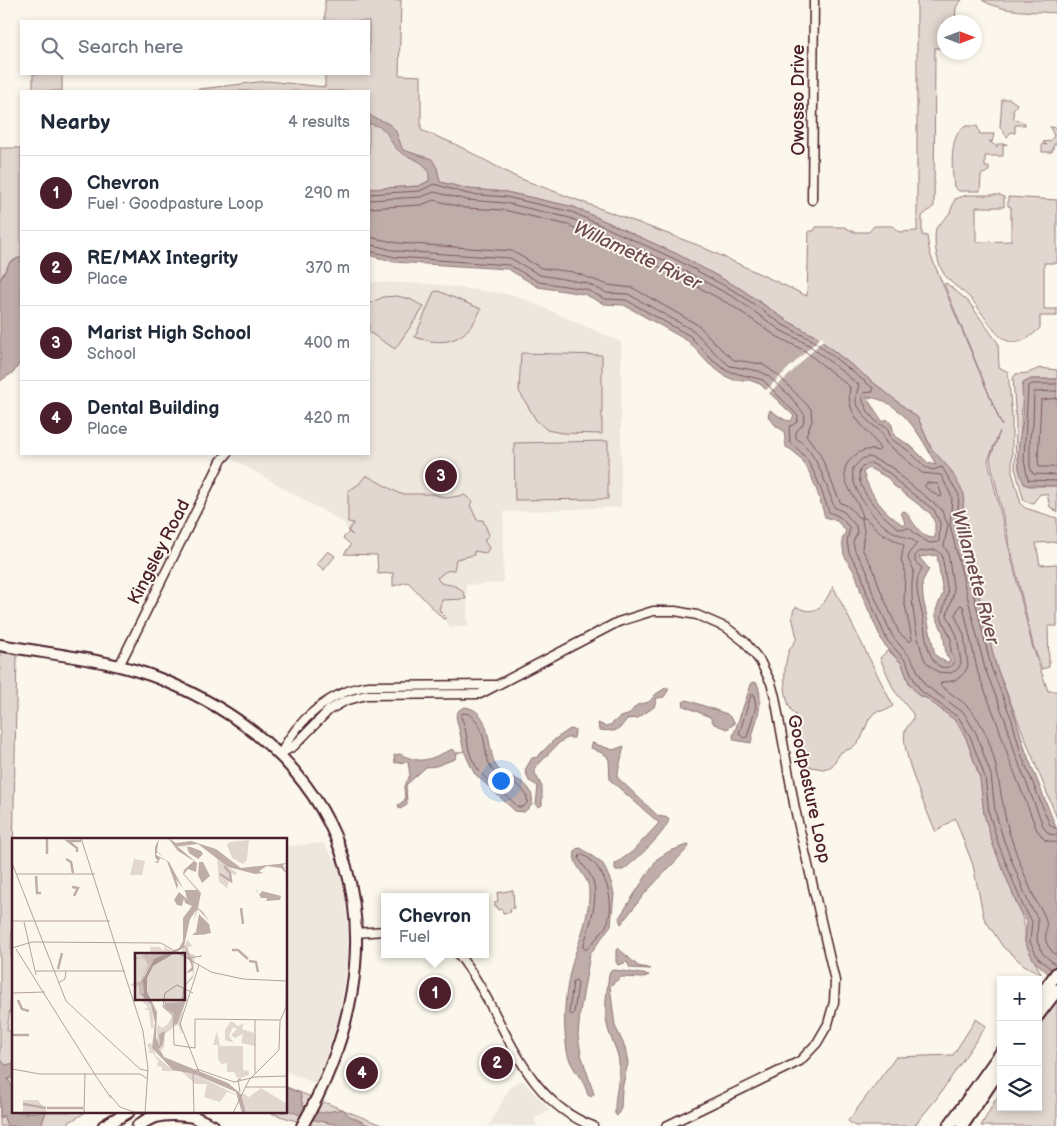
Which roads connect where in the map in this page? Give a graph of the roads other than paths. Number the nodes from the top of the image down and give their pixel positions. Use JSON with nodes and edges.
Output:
{"nodes":[{"id":1,"x":814,"y":0,"type":"edge"},
{"id":2,"x":812,"y":200,"type":"dead end"},
{"id":3,"x":226,"y":455,"type":"edge"},
{"id":4,"x":0,"y":645,"type":"edge"},
{"id":5,"x":119,"y":666,"type":"junction"},
{"id":6,"x":280,"y":754,"type":"junction"},
{"id":7,"x":381,"y":931,"type":"edge"},
{"id":8,"x":355,"y":933,"type":"junction"},
{"id":9,"x":460,"y":958,"type":"edge"},
{"id":10,"x":1057,"y":973,"type":"edge"},
{"id":11,"x":1057,"y":990,"type":"edge"},
{"id":12,"x":1042,"y":1000,"type":"edge"},
{"id":13,"x":997,"y":1059,"type":"edge"},
{"id":14,"x":997,"y":1072,"type":"edge"},
{"id":15,"x":997,"y":1073,"type":"edge"},
{"id":16,"x":125,"y":1114,"type":"edge"},
{"id":17,"x":187,"y":1114,"type":"edge"},
{"id":18,"x":104,"y":1126,"type":"edge"},
{"id":19,"x":138,"y":1126,"type":"edge"},
{"id":20,"x":213,"y":1126,"type":"edge"},
{"id":21,"x":302,"y":1126,"type":"edge"},
{"id":22,"x":593,"y":1126,"type":"edge"},
{"id":23,"x":666,"y":1126,"type":"edge"},
{"id":24,"x":949,"y":1126,"type":"edge"},
{"id":25,"x":957,"y":1126,"type":"edge"},
{"id":26,"x":962,"y":1126,"type":"edge"}],
"edges":[{"from":1,"to":2,"type":"street","name":"Owosso Drive"},
{"from":3,"to":5,"type":"street","name":"Kingsley Road"},
{"from":4,"to":5,"type":"main road"},
{"from":5,"to":6,"type":"main road"},
{"from":6,"to":8,"type":"main road"},
{"from":6,"to":23,"type":"street","name":"Goodpasture Loop"},
{"from":7,"to":8,"type":"street"},
{"from":8,"to":21,"type":"main road"},
{"from":9,"to":22,"type":"street"},
{"from":10,"to":12,"type":"highway"},
{"from":11,"to":12,"type":"highway"},
{"from":13,"to":24,"type":"highway"},
{"from":14,"to":25,"type":"highway"},
{"from":15,"to":26,"type":"highway"},
{"from":16,"to":18,"type":"highway"},
{"from":17,"to":19,"type":"highway"},
{"from":17,"to":20,"type":"highway"}]}
